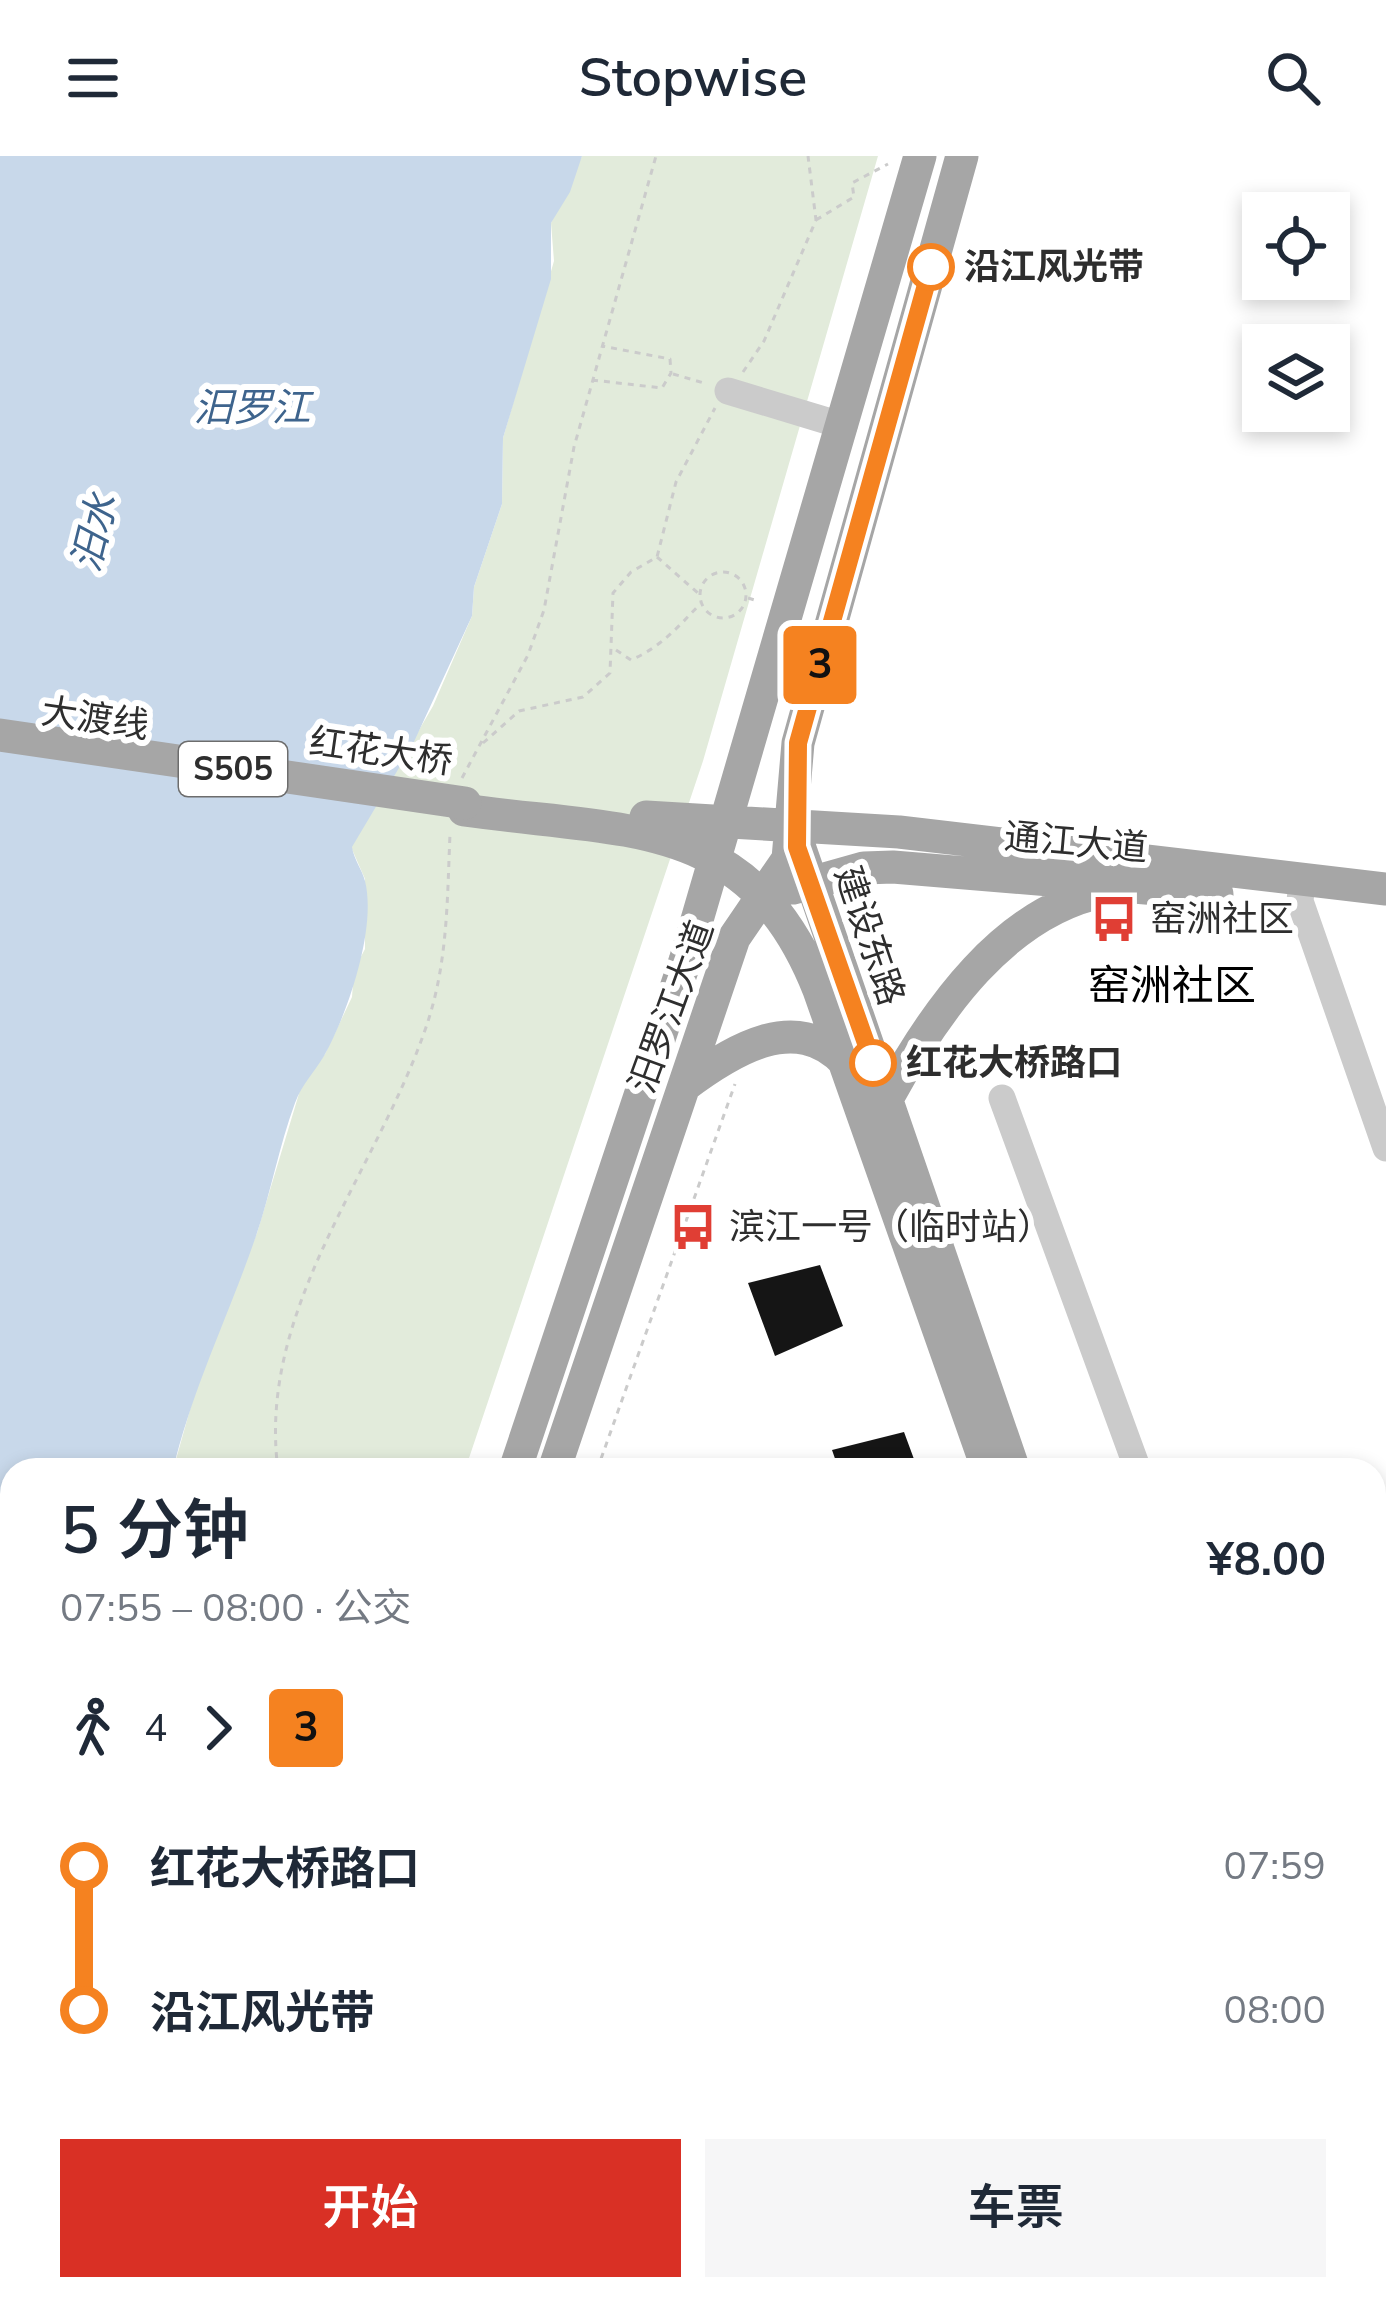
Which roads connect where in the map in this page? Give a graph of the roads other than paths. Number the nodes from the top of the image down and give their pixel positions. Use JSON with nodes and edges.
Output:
{"nodes":[{"id":1,"x":962,"y":156,"type":"edge"},
{"id":2,"x":904,"y":160,"type":"edge"},
{"id":3,"x":728,"y":391,"type":"road end"},
{"id":4,"x":844,"y":426,"type":"junction"},
{"id":5,"x":0,"y":735,"type":"edge"},
{"id":6,"x":0,"y":745,"type":"edge"},
{"id":7,"x":465,"y":807,"type":"junction"},
{"id":8,"x":727,"y":822,"type":"junction"},
{"id":9,"x":794,"y":829,"type":"junction"},
{"id":10,"x":716,"y":858,"type":"junction"},
{"id":11,"x":811,"y":881,"type":"junction"},
{"id":12,"x":1129,"y":887,"type":"junction"},
{"id":13,"x":1386,"y":889,"type":"edge"},
{"id":14,"x":1301,"y":891,"type":"junction"},
{"id":15,"x":764,"y":892,"type":"junction"},
{"id":16,"x":1386,"y":911,"type":"edge"},
{"id":17,"x":846,"y":1063,"type":"junction"},
{"id":18,"x":684,"y":1086,"type":"junction"},
{"id":19,"x":888,"y":1097,"type":"junction"},
{"id":20,"x":1002,"y":1098,"type":"dead end"},
{"id":21,"x":1386,"y":1148,"type":"edge"},
{"id":22,"x":519,"y":1458,"type":"edge"},
{"id":23,"x":558,"y":1458,"type":"edge"},
{"id":24,"x":984,"y":1458,"type":"edge"},
{"id":25,"x":1010,"y":1458,"type":"edge"},
{"id":26,"x":1134,"y":1458,"type":"edge"}],
"edges":[{"from":1,"to":9,"type":"main road","name":"汨罗江大道"},
{"from":2,"to":4,"type":"main road","name":"汨罗江大道"},
{"from":3,"to":4,"type":"street"},
{"from":4,"to":8,"type":"main road","name":"汨罗江大道"},
{"from":5,"to":7,"type":"main road","name":"红花大桥","number":"S505","bridge":true},
{"from":6,"to":7,"type":"main road","name":"大渡线","number":"S505","bridge":true},
{"from":7,"to":8,"type":"main road","number":"S505"},
{"from":7,"to":10,"type":"main road","number":"S505"},
{"from":8,"to":9,"type":"main road","number":"S505"},
{"from":8,"to":10,"type":"main road","name":"汨罗江大道"},
{"from":9,"to":11,"type":"main road","name":"建设东路"},
{"from":9,"to":14,"type":"main road","name":"通江大道"},
{"from":9,"to":15,"type":"main road","name":"汨罗江大道"},
{"from":10,"to":15,"type":"main road","name":"建设东路"},
{"from":10,"to":22,"type":"main road","name":"汨罗江大道"},
{"from":11,"to":12,"type":"main road","name":"通江大道"},
{"from":11,"to":15,"type":"main road","name":"通江大道"},
{"from":11,"to":19,"type":"main road","name":"建设东路"},
{"from":12,"to":14,"type":"main road","name":"通江大道"},
{"from":12,"to":19,"type":"main road"},
{"from":13,"to":14,"type":"main road","name":"通江大道"},
{"from":14,"to":16,"type":"main road","name":"通江大道"},
{"from":14,"to":21,"type":"street"},
{"from":15,"to":17,"type":"main road","name":"建设东路"},
{"from":15,"to":18,"type":"main road","name":"汨罗江大道"},
{"from":17,"to":18,"type":"main road"},
{"from":17,"to":24,"type":"main road","name":"建设东路"},
{"from":18,"to":23,"type":"main road","name":"汨罗江大道"},
{"from":19,"to":25,"type":"main road","name":"建设东路"},
{"from":20,"to":26,"type":"street"}]}
